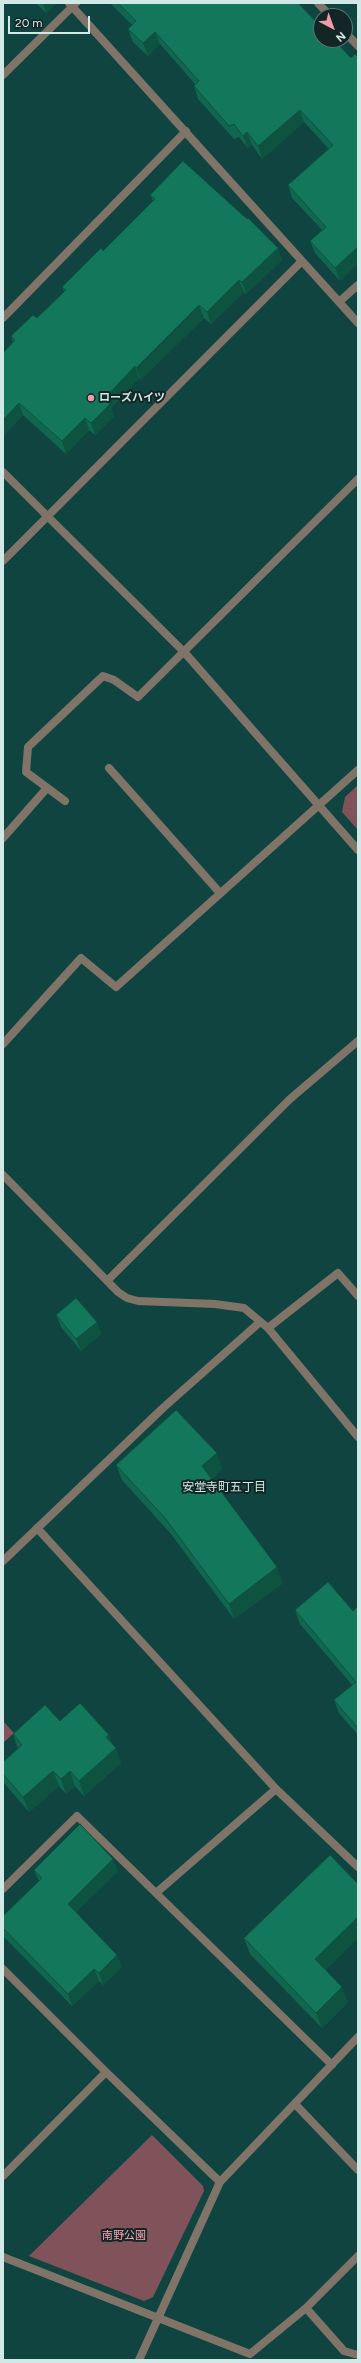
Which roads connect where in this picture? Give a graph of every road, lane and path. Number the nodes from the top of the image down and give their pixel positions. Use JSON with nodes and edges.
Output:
{"nodes":[{"id":1,"x":73,"y":4,"type":"edge"},
{"id":2,"x":3,"y":75,"type":"edge"},
{"id":3,"x":186,"y":131,"type":"junction"},
{"id":4,"x":302,"y":261,"type":"junction"},
{"id":5,"x":358,"y":284,"type":"edge"},
{"id":6,"x":339,"y":302,"type":"junction"},
{"id":7,"x":3,"y":318,"type":"edge"},
{"id":8,"x":358,"y":323,"type":"edge"},
{"id":9,"x":3,"y":472,"type":"edge"},
{"id":10,"x":358,"y":479,"type":"edge"},
{"id":11,"x":48,"y":516,"type":"junction"},
{"id":12,"x":3,"y":561,"type":"edge"},
{"id":13,"x":185,"y":654,"type":"junction"},
{"id":14,"x":109,"y":768,"type":"dead end"},
{"id":15,"x":358,"y":770,"type":"edge"},
{"id":16,"x":47,"y":788,"type":"junction"},
{"id":17,"x":65,"y":801,"type":"dead end"},
{"id":18,"x":318,"y":805,"type":"junction"},
{"id":19,"x":3,"y":838,"type":"edge"},
{"id":20,"x":358,"y":850,"type":"edge"},
{"id":21,"x":220,"y":893,"type":"junction"},
{"id":22,"x":358,"y":1041,"type":"edge"},
{"id":23,"x":3,"y":1044,"type":"edge"},
{"id":24,"x":3,"y":1175,"type":"edge"},
{"id":25,"x":107,"y":1281,"type":"junction"},
{"id":26,"x":358,"y":1296,"type":"edge"},
{"id":27,"x":260,"y":1322,"type":"junction"},
{"id":28,"x":268,"y":1328,"type":"junction"},
{"id":29,"x":358,"y":1437,"type":"edge"},
{"id":30,"x":38,"y":1528,"type":"junction"},
{"id":31,"x":3,"y":1561,"type":"edge"},
{"id":32,"x":276,"y":1789,"type":"junction"},
{"id":33,"x":358,"y":1867,"type":"edge"},
{"id":34,"x":3,"y":1889,"type":"edge"},
{"id":35,"x":156,"y":1893,"type":"junction"},
{"id":36,"x":3,"y":1969,"type":"edge"},
{"id":37,"x":358,"y":2037,"type":"edge"},
{"id":38,"x":332,"y":2065,"type":"junction"},
{"id":39,"x":106,"y":2072,"type":"junction"},
{"id":40,"x":295,"y":2104,"type":"junction"},
{"id":41,"x":358,"y":2170,"type":"edge"},
{"id":42,"x":3,"y":2176,"type":"edge"},
{"id":43,"x":220,"y":2182,"type":"junction"},
{"id":44,"x":358,"y":2256,"type":"edge"},
{"id":45,"x":3,"y":2257,"type":"edge"},
{"id":46,"x":306,"y":2308,"type":"junction"},
{"id":47,"x":158,"y":2318,"type":"junction"},
{"id":48,"x":358,"y":2355,"type":"edge"},
{"id":49,"x":139,"y":2360,"type":"edge"}],
"edges":[{"from":1,"to":2,"type":"street"},
{"from":1,"to":3,"type":"street"},
{"from":3,"to":4,"type":"street"},
{"from":3,"to":7,"type":"street"},
{"from":4,"to":6,"type":"street"},
{"from":4,"to":11,"type":"street"},
{"from":5,"to":6,"type":"street"},
{"from":6,"to":8,"type":"street"},
{"from":9,"to":11,"type":"street"},
{"from":10,"to":13,"type":"street"},
{"from":11,"to":12,"type":"street"},
{"from":11,"to":13,"type":"street"},
{"from":13,"to":16,"type":"street"},
{"from":13,"to":18,"type":"street"},
{"from":14,"to":21,"type":"street"},
{"from":15,"to":18,"type":"street"},
{"from":16,"to":17,"type":"street"},
{"from":16,"to":19,"type":"street"},
{"from":18,"to":20,"type":"street"},
{"from":18,"to":21,"type":"street"},
{"from":21,"to":23,"type":"street"},
{"from":22,"to":25,"type":"street"},
{"from":24,"to":25,"type":"street"},
{"from":25,"to":27,"type":"street"},
{"from":26,"to":28,"type":"street"},
{"from":27,"to":28,"type":"street"},
{"from":27,"to":30,"type":"street"},
{"from":28,"to":29,"type":"street"},
{"from":30,"to":31,"type":"street"},
{"from":30,"to":32,"type":"street"},
{"from":32,"to":33,"type":"street"},
{"from":32,"to":35,"type":"street"},
{"from":34,"to":35,"type":"street"},
{"from":35,"to":38,"type":"street"},
{"from":36,"to":39,"type":"street"},
{"from":37,"to":38,"type":"street"},
{"from":38,"to":40,"type":"street"},
{"from":39,"to":42,"type":"street"},
{"from":39,"to":43,"type":"street"},
{"from":40,"to":41,"type":"street"},
{"from":40,"to":43,"type":"street"},
{"from":43,"to":47,"type":"street"},
{"from":44,"to":46,"type":"street"},
{"from":45,"to":47,"type":"street"},
{"from":46,"to":47,"type":"street"},
{"from":46,"to":48,"type":"street"},
{"from":47,"to":49,"type":"street"}]}
